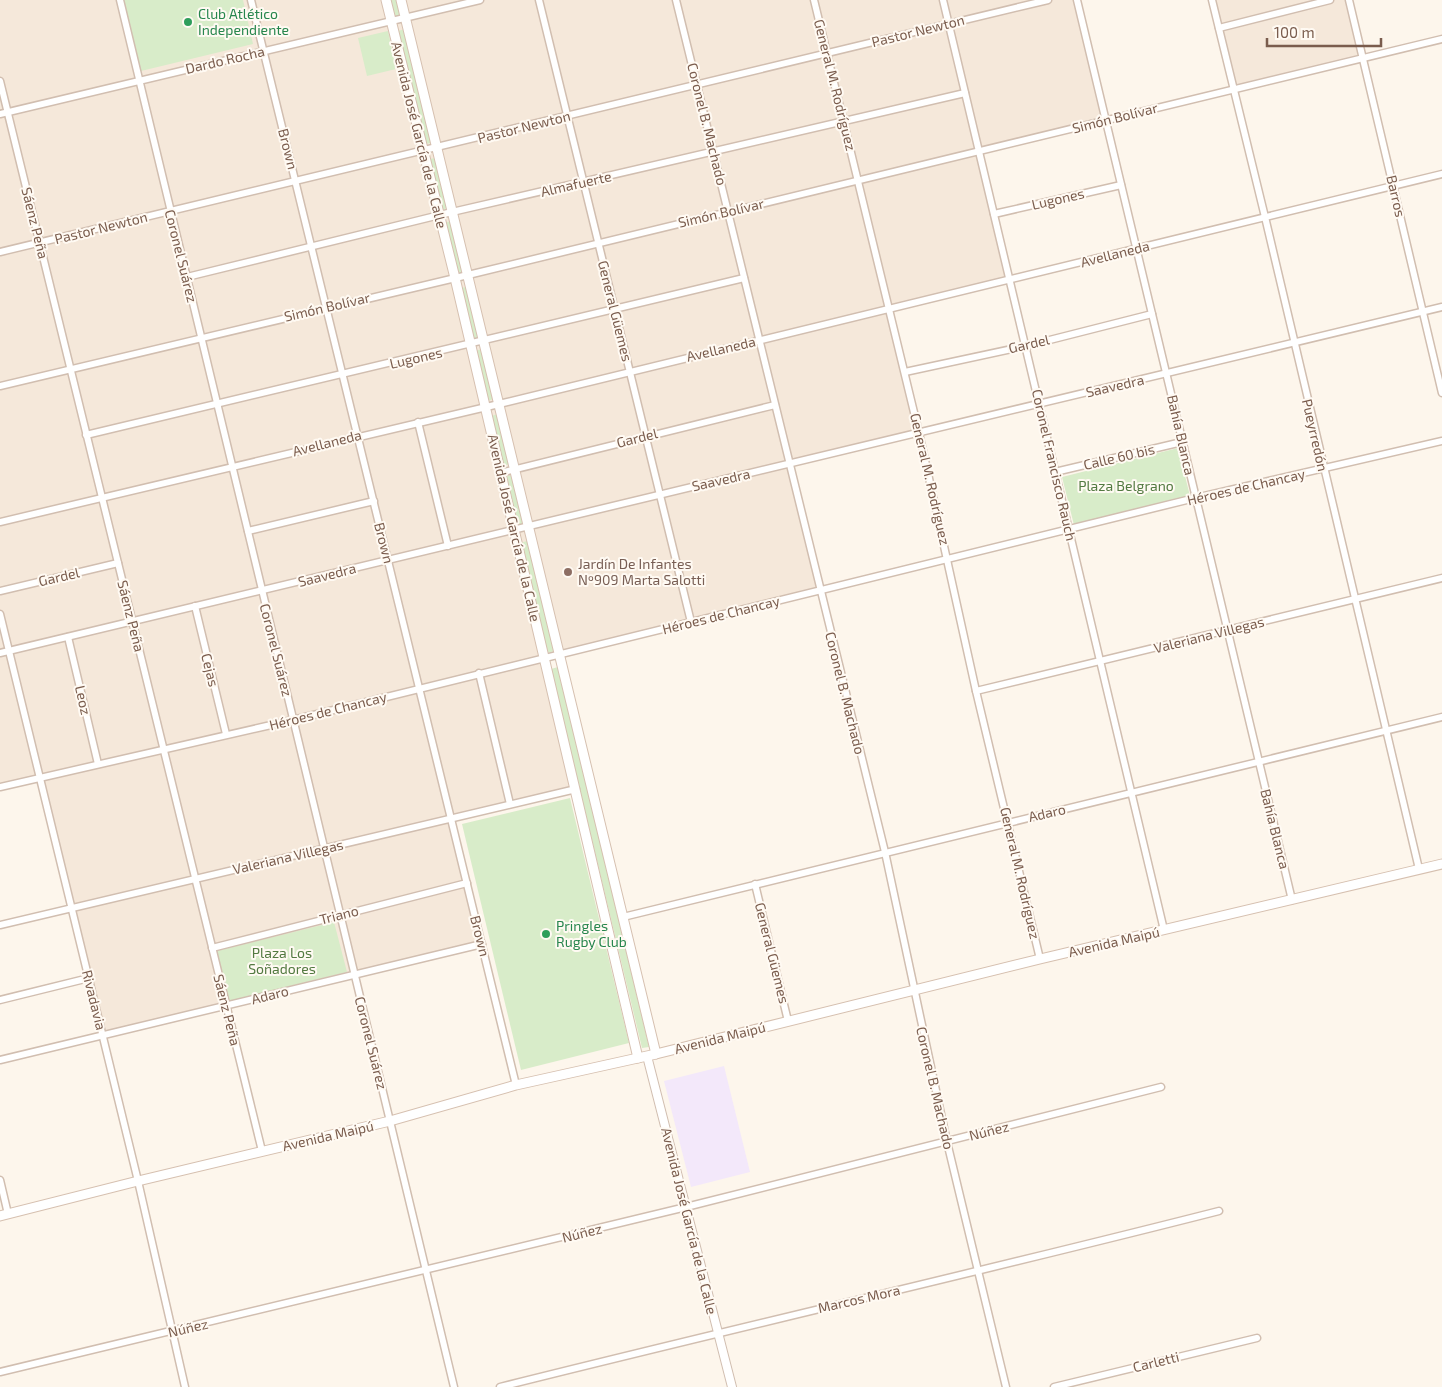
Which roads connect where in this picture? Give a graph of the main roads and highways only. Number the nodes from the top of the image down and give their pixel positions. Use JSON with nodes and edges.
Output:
{"nodes":[{"id":1,"x":386,"y":0,"type":"edge"},
{"id":2,"x":401,"y":0,"type":"edge"},
{"id":3,"x":1442,"y":864,"type":"edge"},
{"id":4,"x":647,"y":1056,"type":"junction"},
{"id":5,"x":4,"y":1215,"type":"edge"}],
"edges":[{"from":1,"to":4,"type":"main road","name":"Avenida José García de la Calle"},
{"from":2,"to":4,"type":"main road","name":"Avenida José García de la Calle"},
{"from":3,"to":4,"type":"main road","name":"Avenida Maipú"},
{"from":4,"to":5,"type":"main road","name":"Avenida Maipú"}]}
